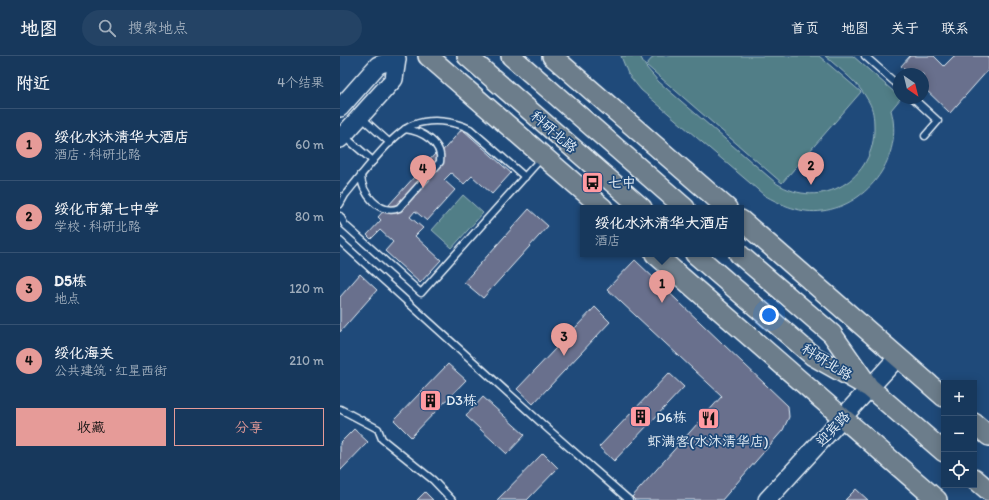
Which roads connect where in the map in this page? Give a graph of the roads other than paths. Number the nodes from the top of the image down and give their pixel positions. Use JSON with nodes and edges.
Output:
{"nodes":[{"id":1,"x":428,"y":56,"type":"edge"},
{"id":2,"x":467,"y":56,"type":"edge"},
{"id":3,"x":511,"y":56,"type":"edge"},
{"id":4,"x":552,"y":56,"type":"edge"},
{"id":5,"x":865,"y":56,"type":"edge"},
{"id":6,"x":876,"y":56,"type":"edge"},
{"id":7,"x":399,"y":58,"type":"edge"},
{"id":8,"x":872,"y":61,"type":"junction"},
{"id":9,"x":893,"y":80,"type":"edge"},
{"id":10,"x":920,"y":104,"type":"edge"},
{"id":11,"x":340,"y":108,"type":"edge"},
{"id":12,"x":360,"y":117,"type":"junction"},
{"id":13,"x":406,"y":129,"type":"junction"},
{"id":14,"x":925,"y":136,"type":"dead end"},
{"id":15,"x":342,"y":138,"type":"edge"},
{"id":16,"x":390,"y":143,"type":"junction"},
{"id":17,"x":373,"y":162,"type":"junction"},
{"id":18,"x":537,"y":163,"type":"dead end"},
{"id":19,"x":361,"y":175,"type":"junction"},
{"id":20,"x":525,"y":177,"type":"junction"},
{"id":21,"x":340,"y":204,"type":"edge"},
{"id":22,"x":600,"y":205,"type":"edge"},
{"id":23,"x":639,"y":205,"type":"edge"},
{"id":24,"x":682,"y":205,"type":"edge"},
{"id":25,"x":724,"y":205,"type":"edge"},
{"id":26,"x":340,"y":216,"type":"edge"},
{"id":27,"x":744,"y":223,"type":"edge"},
{"id":28,"x":340,"y":241,"type":"edge"},
{"id":29,"x":658,"y":257,"type":"edge"},
{"id":30,"x":698,"y":257,"type":"edge"},
{"id":31,"x":742,"y":257,"type":"edge"},
{"id":32,"x":898,"y":357,"type":"junction"},
{"id":33,"x":870,"y":388,"type":"junction"},
{"id":34,"x":941,"y":393,"type":"edge"},
{"id":35,"x":340,"y":409,"type":"edge"},
{"id":36,"x":843,"y":418,"type":"junction"},
{"id":37,"x":977,"y":426,"type":"edge"},
{"id":38,"x":989,"y":436,"type":"edge"},
{"id":39,"x":941,"y":449,"type":"edge"},
{"id":40,"x":977,"y":481,"type":"edge"},
{"id":41,"x":989,"y":491,"type":"edge"},
{"id":42,"x":452,"y":500,"type":"edge"},
{"id":43,"x":629,"y":500,"type":"edge"},
{"id":44,"x":767,"y":500,"type":"edge"},
{"id":45,"x":938,"y":500,"type":"edge"}],
"edges":[{"from":1,"to":22,"type":"main road"},
{"from":2,"to":23,"type":"main road","name":"科研北路"},
{"from":3,"to":24,"type":"main road","name":"科研北路"},
{"from":4,"to":25,"type":"main road"},
{"from":5,"to":8,"type":"lane"},
{"from":6,"to":8,"type":"lane"},
{"from":7,"to":11,"type":"main road"},
{"from":7,"to":12,"type":"main road"},
{"from":8,"to":9,"type":"lane"},
{"from":10,"to":14,"type":"lane"},
{"from":12,"to":15,"type":"main road"},
{"from":12,"to":16,"type":"lane"},
{"from":13,"to":16,"type":"lane"},
{"from":13,"to":19,"type":"lane"},
{"from":13,"to":20,"type":"lane"},
{"from":15,"to":17,"type":"lane"},
{"from":16,"to":17,"type":"lane"},
{"from":17,"to":19,"type":"lane"},
{"from":18,"to":20,"type":"lane"},
{"from":19,"to":21,"type":"lane"},
{"from":20,"to":26,"type":"lane"},
{"from":27,"to":32,"type":"main road"},
{"from":28,"to":43,"type":"lane"},
{"from":29,"to":36,"type":"main road"},
{"from":30,"to":33,"type":"main road","name":"科研北路"},
{"from":31,"to":33,"type":"main road","name":"科研北路"},
{"from":32,"to":33,"type":"main road","name":"迎宾路"},
{"from":32,"to":34,"type":"main road"},
{"from":33,"to":36,"type":"main road","name":"迎宾路"},
{"from":33,"to":39,"type":"main road","name":"科研北路"},
{"from":35,"to":42,"type":"lane"},
{"from":36,"to":44,"type":"main road","name":"迎宾路"},
{"from":36,"to":45,"type":"main road"},
{"from":37,"to":38,"type":"main road"},
{"from":40,"to":41,"type":"main road"}]}
